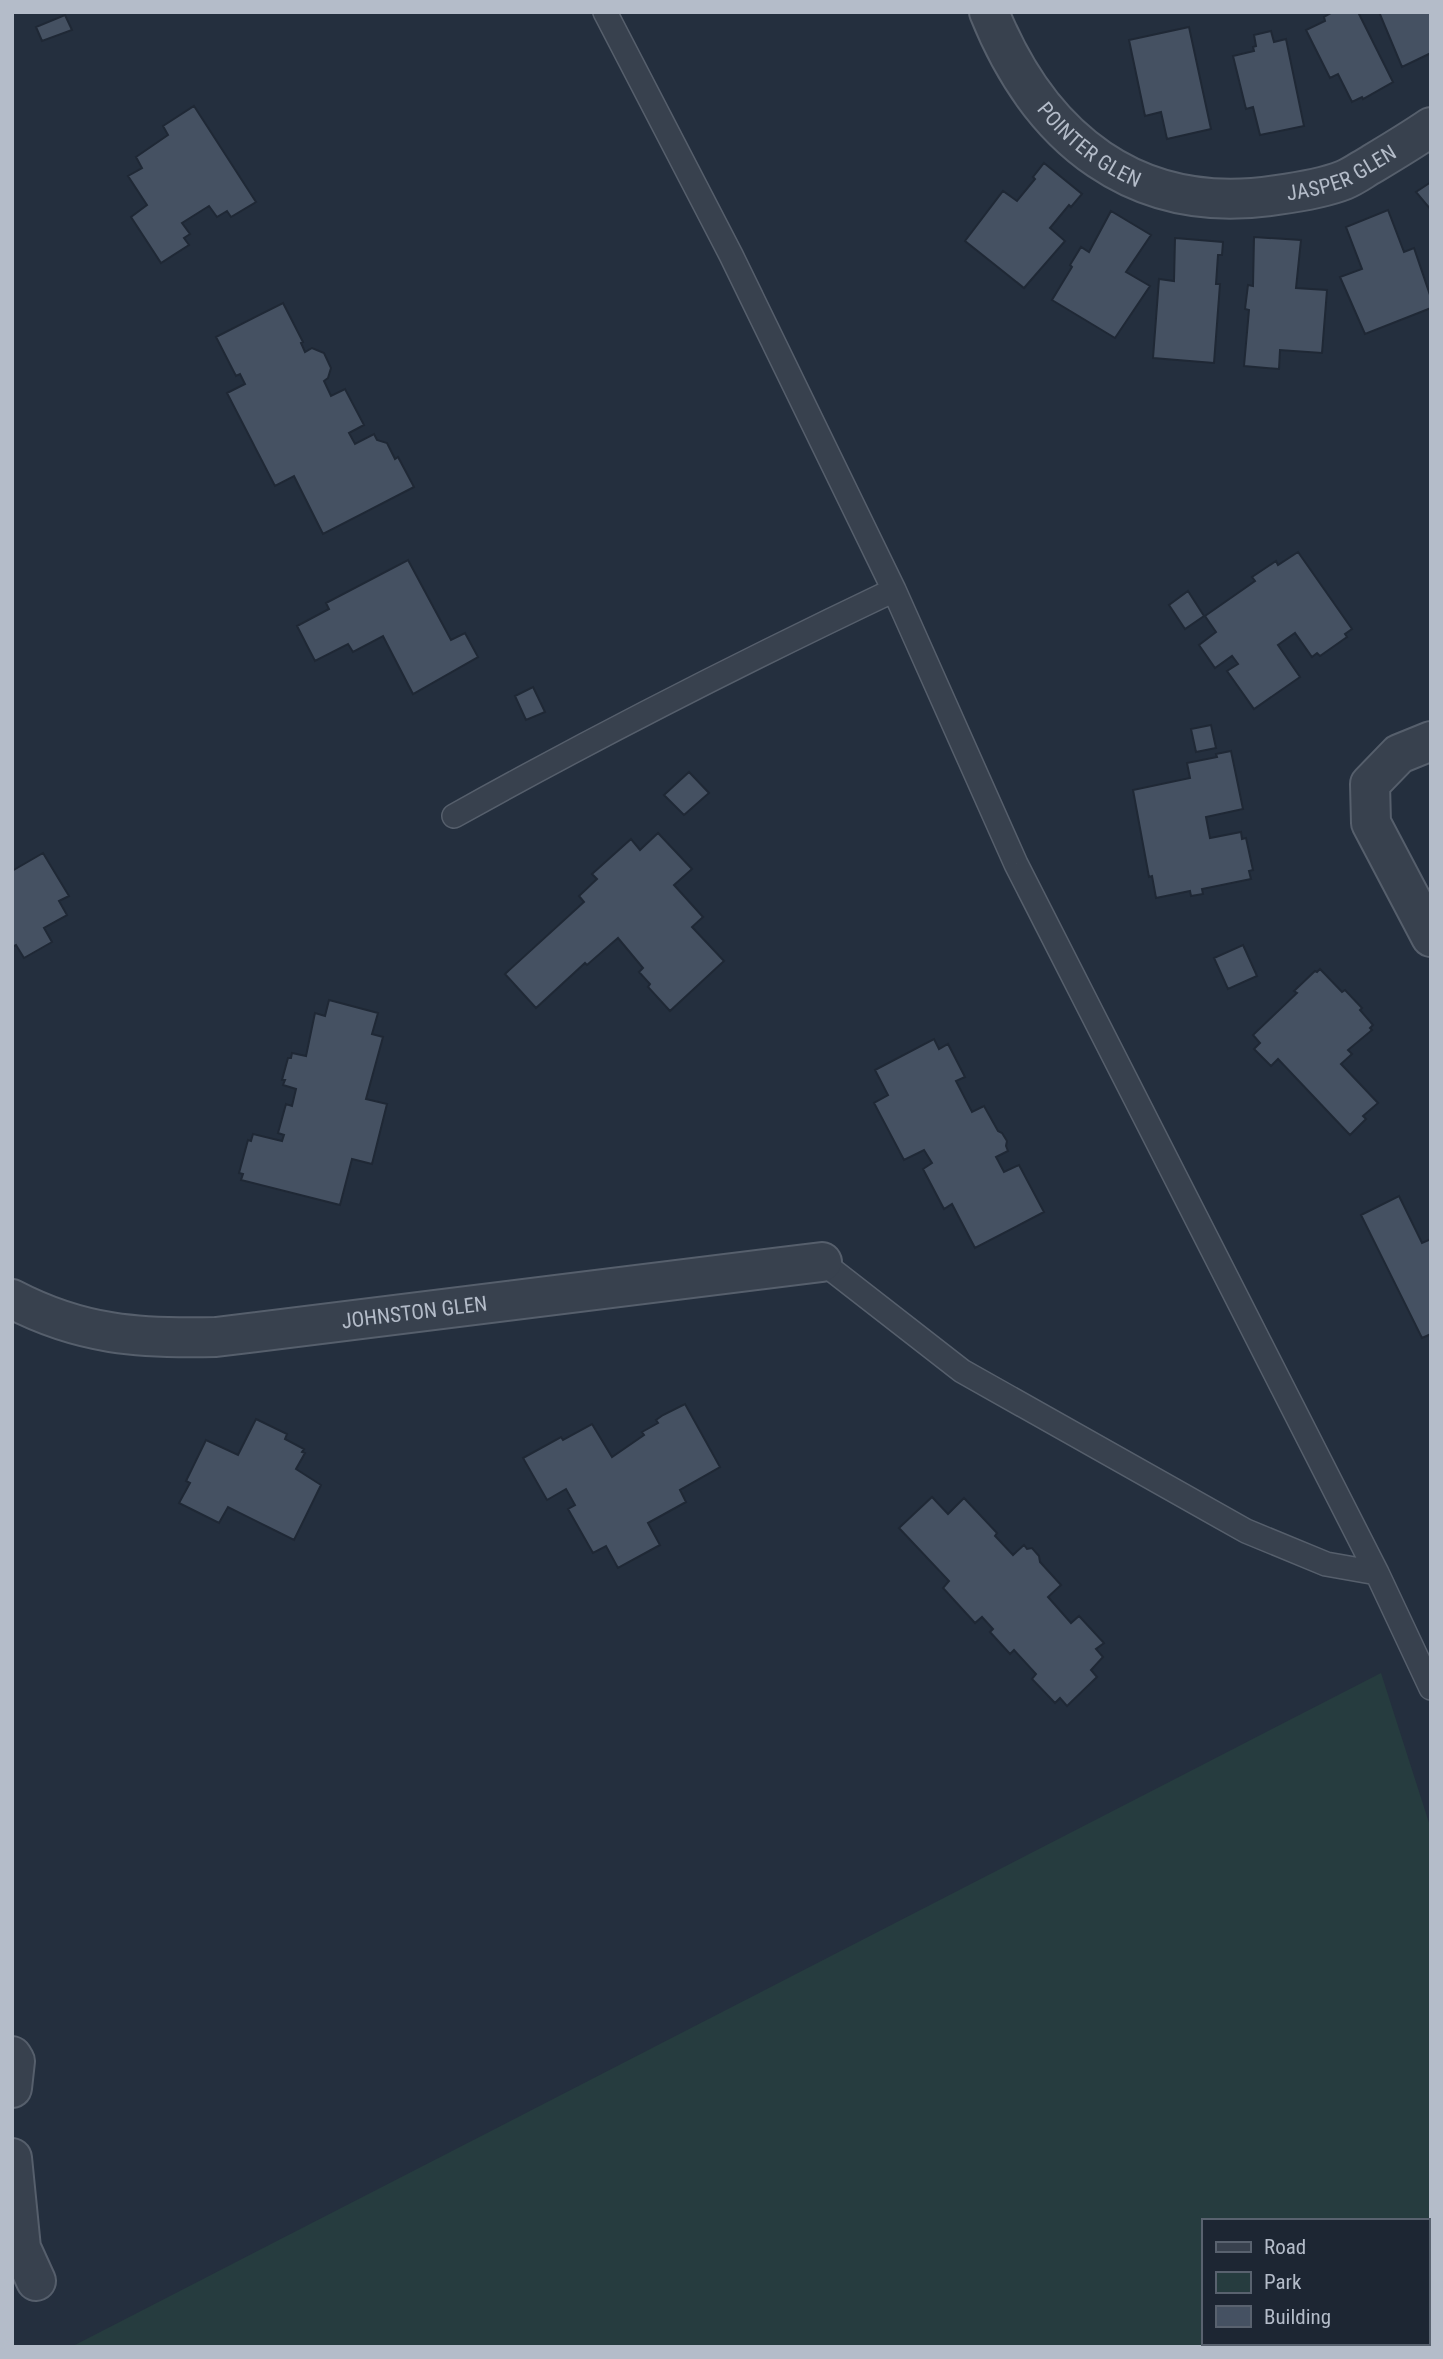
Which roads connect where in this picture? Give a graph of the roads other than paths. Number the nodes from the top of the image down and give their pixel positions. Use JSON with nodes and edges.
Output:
{"nodes":[{"id":1,"x":605,"y":12,"type":"edge"},
{"id":2,"x":989,"y":12,"type":"edge"},
{"id":3,"x":1431,"y":127,"type":"edge"},
{"id":4,"x":1244,"y":200,"type":"joint"},
{"id":5,"x":894,"y":590,"type":"junction"},
{"id":6,"x":1431,"y":741,"type":"edge"},
{"id":7,"x":454,"y":816,"type":"dead end"},
{"id":8,"x":1431,"y":937,"type":"edge"},
{"id":9,"x":821,"y":1262,"type":"joint"},
{"id":10,"x":12,"y":1299,"type":"edge"},
{"id":11,"x":1377,"y":1573,"type":"junction"},
{"id":12,"x":1431,"y":1688,"type":"edge"},
{"id":13,"x":12,"y":2056,"type":"edge"},
{"id":14,"x":12,"y":2088,"type":"edge"},
{"id":15,"x":12,"y":2158,"type":"edge"},
{"id":16,"x":36,"y":2281,"type":"dead end"}],
"edges":[{"from":1,"to":5,"type":"lane"},
{"from":2,"to":4,"type":"street","name":"POINTER GLEN"},
{"from":3,"to":4,"type":"street","name":"JASPER GLEN"},
{"from":5,"to":7,"type":"lane"},
{"from":5,"to":11,"type":"lane"},
{"from":6,"to":8,"type":"street"},
{"from":9,"to":10,"type":"street","name":"JOHNSTON GLEN"},
{"from":9,"to":11,"type":"lane"},
{"from":11,"to":12,"type":"lane"},
{"from":13,"to":14,"type":"street"},
{"from":15,"to":16,"type":"street"}]}
